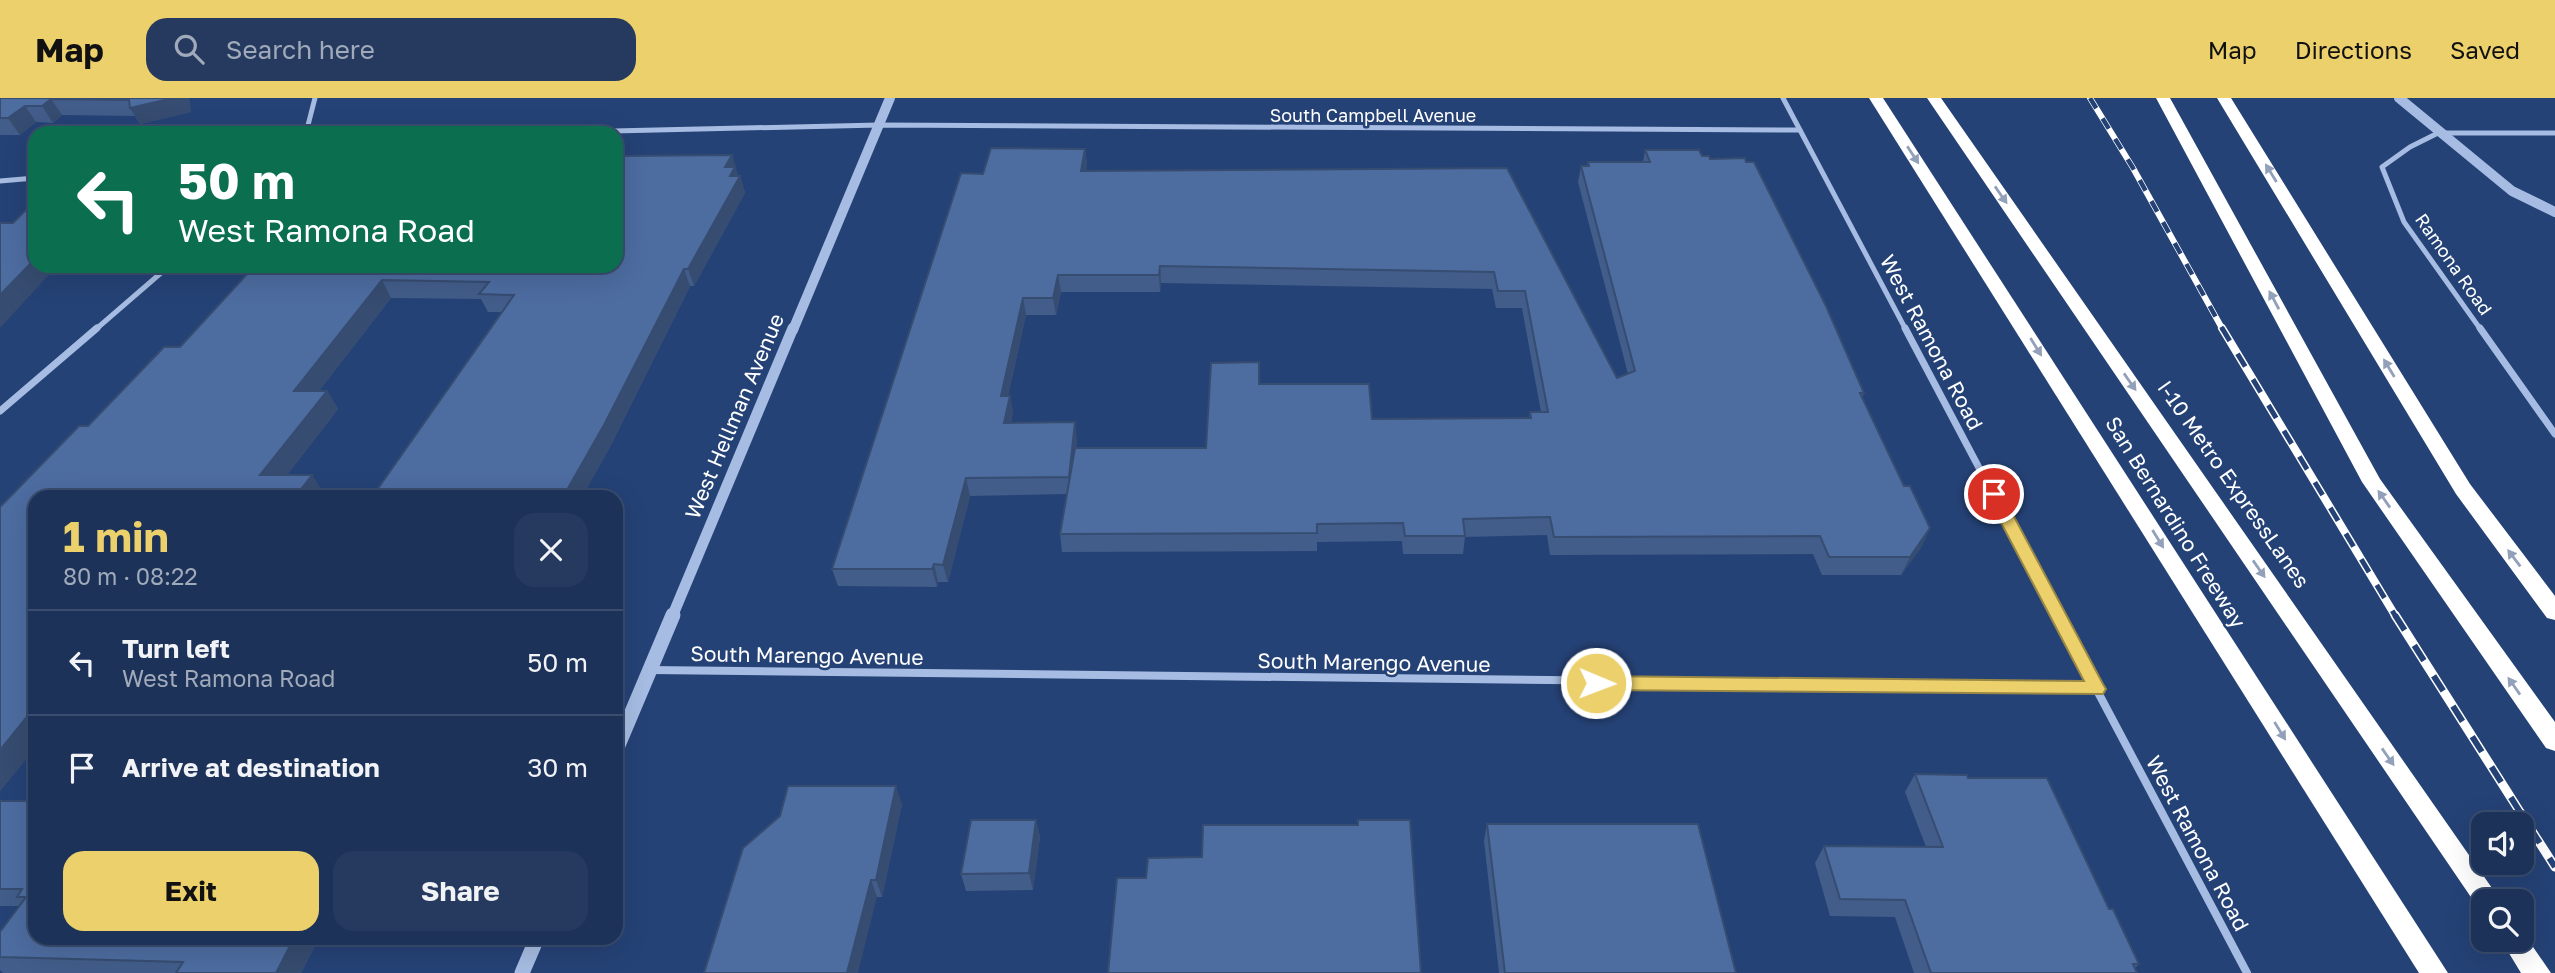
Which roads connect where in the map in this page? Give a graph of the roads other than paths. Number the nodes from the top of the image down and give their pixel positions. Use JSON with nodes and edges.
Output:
{"nodes":[{"id":1,"x":315,"y":98,"type":"edge"},
{"id":2,"x":890,"y":98,"type":"edge"},
{"id":3,"x":1783,"y":98,"type":"edge"},
{"id":4,"x":1876,"y":98,"type":"edge"},
{"id":5,"x":1934,"y":98,"type":"edge"},
{"id":6,"x":2163,"y":98,"type":"edge"},
{"id":7,"x":2224,"y":98,"type":"edge"},
{"id":8,"x":2399,"y":98,"type":"edge"},
{"id":9,"x":879,"y":125,"type":"junction"},
{"id":10,"x":308,"y":126,"type":"edge"},
{"id":11,"x":1800,"y":130,"type":"junction"},
{"id":12,"x":623,"y":131,"type":"edge"},
{"id":13,"x":2438,"y":133,"type":"junction"},
{"id":14,"x":2555,"y":133,"type":"edge"},
{"id":15,"x":28,"y":179,"type":"edge"},
{"id":16,"x":0,"y":181,"type":"edge"},
{"id":17,"x":2555,"y":212,"type":"edge"},
{"id":18,"x":161,"y":273,"type":"edge"},
{"id":19,"x":0,"y":411,"type":"edge"},
{"id":20,"x":2555,"y":434,"type":"edge"},
{"id":21,"x":2555,"y":612,"type":"edge"},
{"id":22,"x":650,"y":670,"type":"junction"},
{"id":23,"x":2097,"y":689,"type":"junction"},
{"id":24,"x":623,"y":734,"type":"edge"},
{"id":25,"x":2555,"y":741,"type":"edge"},
{"id":26,"x":2480,"y":889,"type":"edge"},
{"id":27,"x":534,"y":945,"type":"edge"},
{"id":28,"x":2522,"y":952,"type":"edge"},
{"id":29,"x":522,"y":973,"type":"edge"},
{"id":30,"x":2247,"y":973,"type":"edge"},
{"id":31,"x":2434,"y":973,"type":"edge"},
{"id":32,"x":2537,"y":973,"type":"edge"}],
"edges":[{"from":1,"to":10,"type":"street"},
{"from":2,"to":9,"type":"street","name":"West Hellman Avenue"},
{"from":3,"to":11,"type":"street","name":"West Ramona Road"},
{"from":4,"to":31,"type":"highway","name":"San Bernardino Freeway","one_way":true},
{"from":5,"to":26,"type":"highway","name":"I-10 Metro ExpressLanes","one_way":true},
{"from":25,"to":6,"type":"highway","one_way":true},
{"from":21,"to":7,"type":"highway","one_way":true},
{"from":8,"to":13,"type":"street"},
{"from":9,"to":11,"type":"street","name":"South Campbell Avenue"},
{"from":9,"to":12,"type":"street","name":"South Campbell Avenue"},
{"from":9,"to":22,"type":"street","name":"West Hellman Avenue"},
{"from":11,"to":23,"type":"street","name":"West Ramona Road"},
{"from":13,"to":14,"type":"street"},
{"from":13,"to":17,"type":"street"},
{"from":13,"to":20,"type":"street","name":"Ramona Road"},
{"from":15,"to":16,"type":"street"},
{"from":18,"to":19,"type":"street"},
{"from":22,"to":23,"type":"street","name":"South Marengo Avenue"},
{"from":22,"to":24,"type":"street","name":"West Hellman Avenue"},
{"from":23,"to":30,"type":"street","name":"West Ramona Road"},
{"from":27,"to":29,"type":"street"},
{"from":28,"to":32,"type":"highway"}]}
